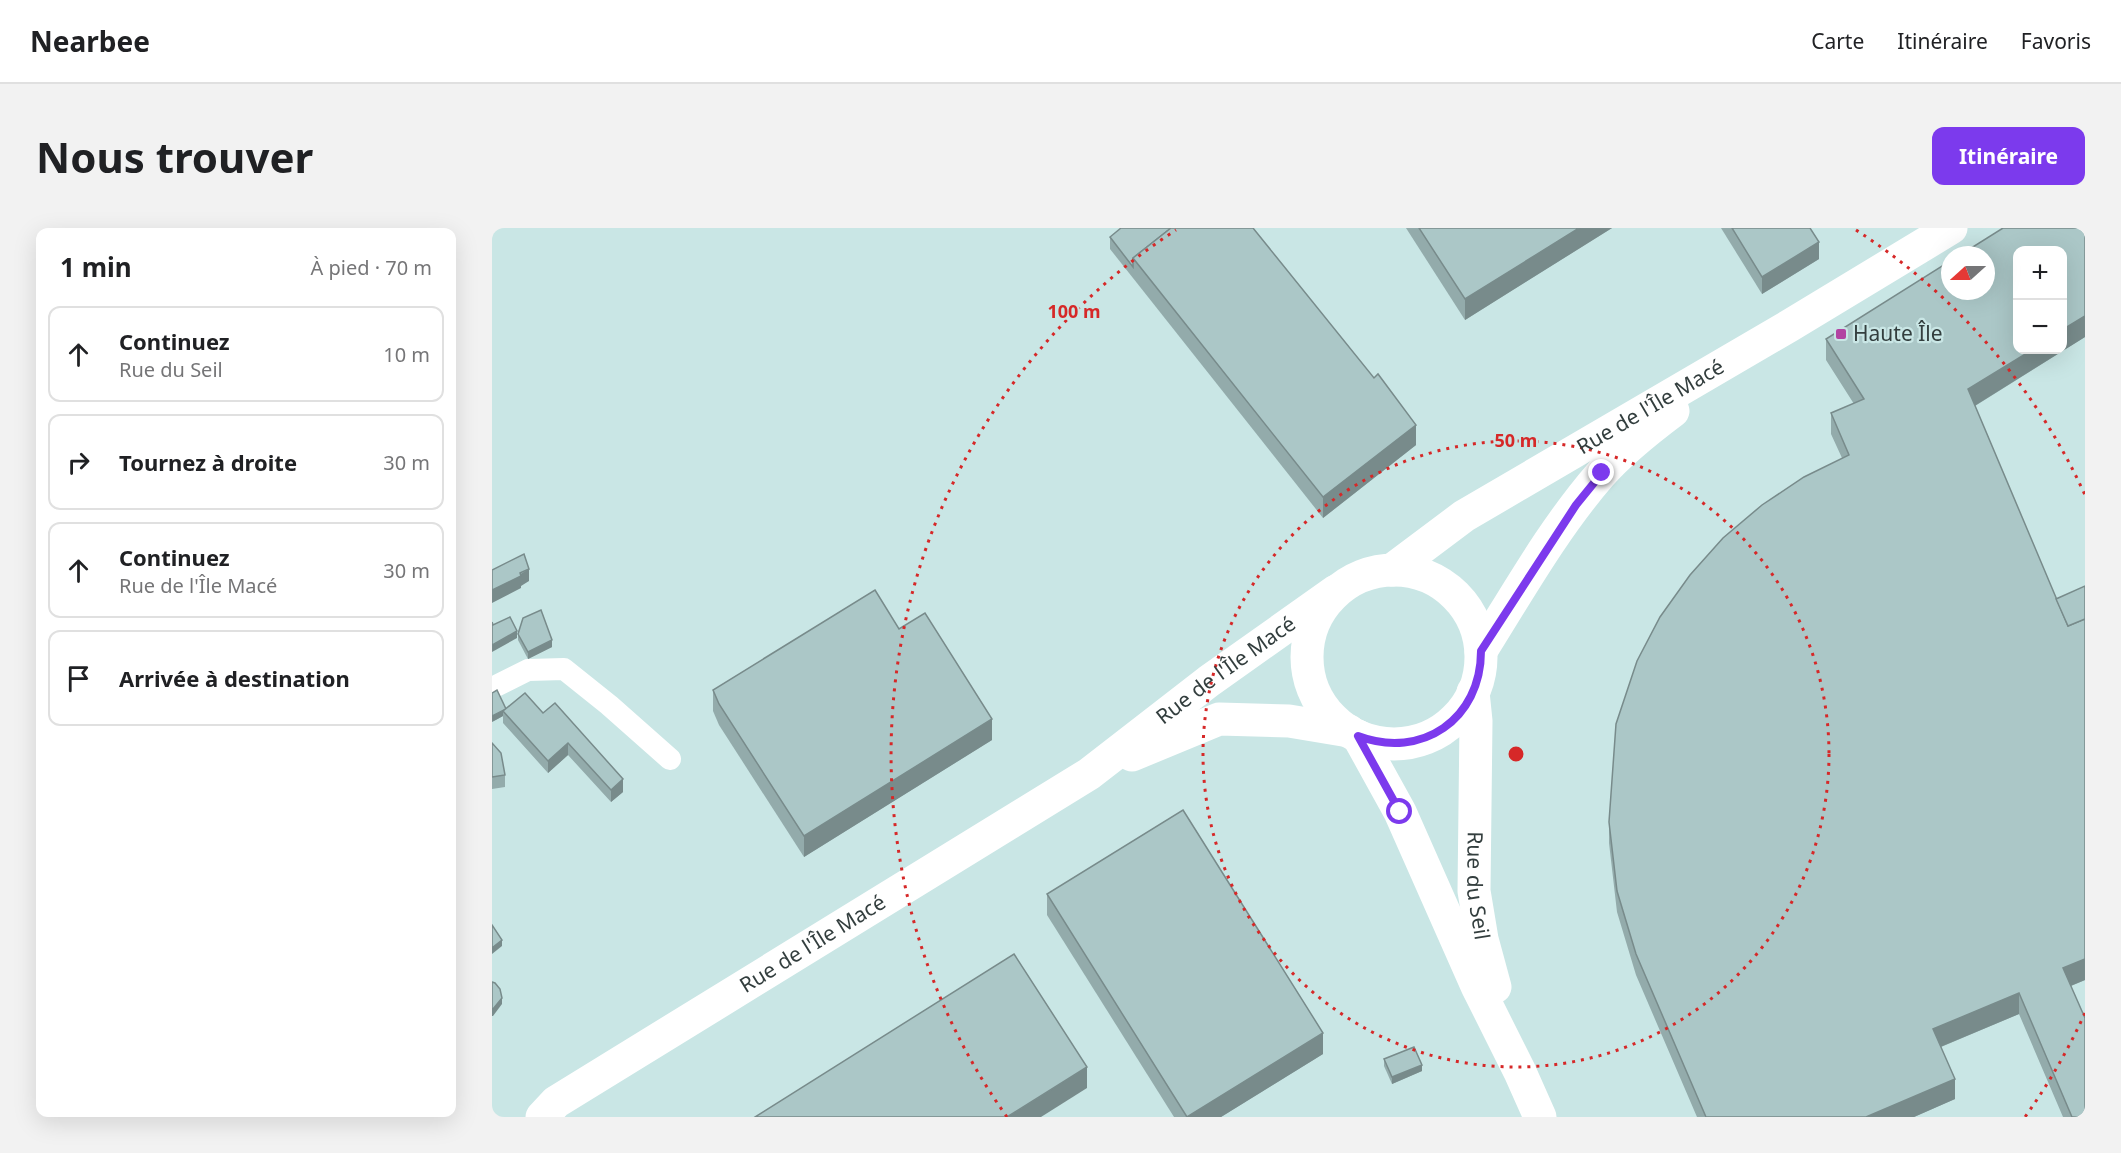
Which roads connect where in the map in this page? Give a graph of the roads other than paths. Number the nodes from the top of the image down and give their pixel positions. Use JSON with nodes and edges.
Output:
{"nodes":[{"id":1,"x":1952,"y":228,"type":"edge"},
{"id":2,"x":1790,"y":326,"type":"junction"},
{"id":3,"x":1392,"y":570,"type":"junction"},
{"id":4,"x":1336,"y":591,"type":"junction"},
{"id":5,"x":1481,"y":651,"type":"junction"},
{"id":6,"x":492,"y":688,"type":"edge"},
{"id":7,"x":1473,"y":692,"type":"junction"},
{"id":8,"x":1354,"y":734,"type":"junction"},
{"id":9,"x":670,"y":759,"type":"dead end"},
{"id":10,"x":1089,"y":774,"type":"junction"},
{"id":11,"x":1520,"y":1072,"type":"junction"},
{"id":12,"x":542,"y":1117,"type":"edge"},
{"id":13,"x":1540,"y":1117,"type":"edge"}],
"edges":[{"from":1,"to":2,"type":"street","name":"Rue de l'Île Macé"},
{"from":2,"to":3,"type":"street","name":"Rue de l'Île Macé"},
{"from":2,"to":5,"type":"street","name":"Rue de l'Île Macé"},
{"from":3,"to":4,"type":"street"},
{"from":3,"to":5,"type":"street"},
{"from":4,"to":8,"type":"street"},
{"from":4,"to":10,"type":"street","name":"Rue de l'Île Macé"},
{"from":5,"to":7,"type":"street"},
{"from":6,"to":9,"type":"lane"},
{"from":7,"to":8,"type":"street"},
{"from":7,"to":11,"type":"street","name":"Rue du Seil"},
{"from":8,"to":10,"type":"street","name":"Rue de l'Île Macé"},
{"from":8,"to":11,"type":"street","name":"Rue du Seil"},
{"from":10,"to":12,"type":"street","name":"Rue de l'Île Macé"},
{"from":11,"to":13,"type":"street","name":"Rue du Seil"}]}
